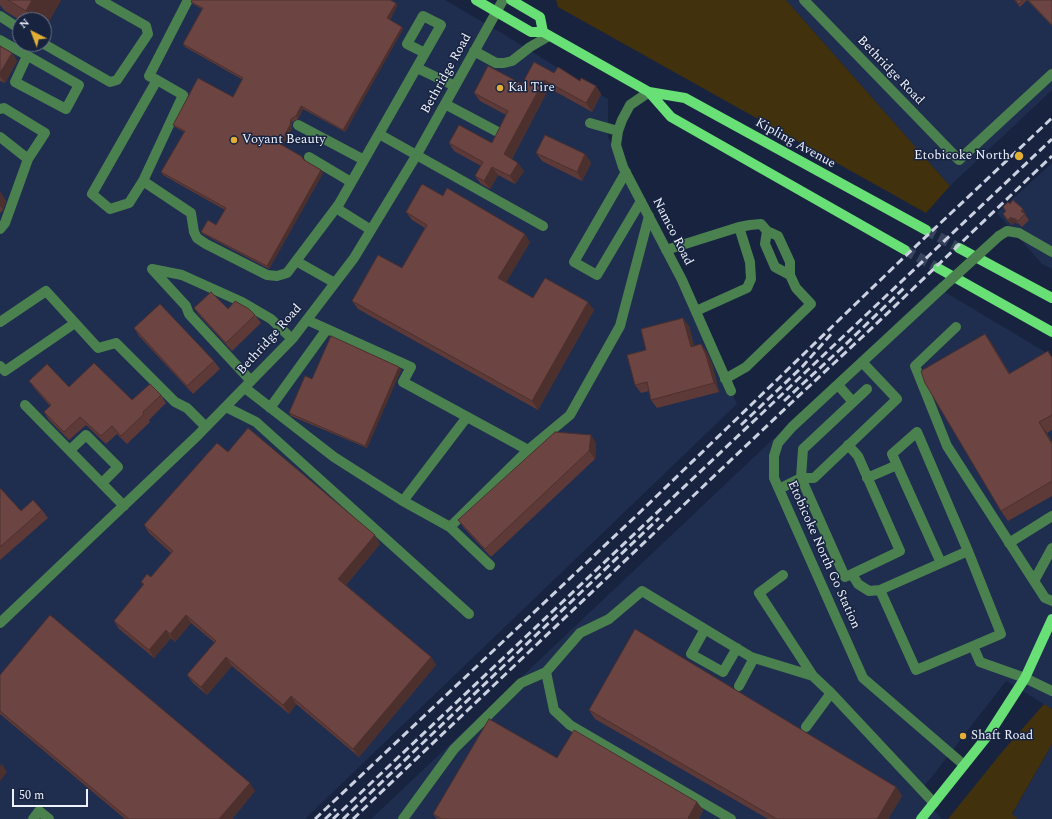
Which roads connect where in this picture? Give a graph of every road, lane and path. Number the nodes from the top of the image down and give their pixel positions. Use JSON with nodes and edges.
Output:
{"nodes":[{"id":1,"x":100,"y":0,"type":"edge"},
{"id":2,"x":188,"y":0,"type":"edge"},
{"id":3,"x":476,"y":0,"type":"edge"},
{"id":4,"x":503,"y":0,"type":"edge"},
{"id":5,"x":511,"y":0,"type":"edge"},
{"id":6,"x":804,"y":0,"type":"edge"},
{"id":7,"x":496,"y":12,"type":"junction"},
{"id":8,"x":0,"y":16,"type":"edge"},
{"id":9,"x":12,"y":24,"type":"edge"},
{"id":10,"x":546,"y":34,"type":"junction"},
{"id":11,"x":0,"y":40,"type":"edge"},
{"id":12,"x":52,"y":49,"type":"edge"},
{"id":13,"x":474,"y":51,"type":"junction"},
{"id":14,"x":425,"y":53,"type":"dead end"},
{"id":15,"x":27,"y":56,"type":"junction"},
{"id":16,"x":416,"y":68,"type":"junction"},
{"id":17,"x":1052,"y":74,"type":"edge"},
{"id":18,"x":157,"y":80,"type":"junction"},
{"id":19,"x":455,"y":86,"type":"junction"},
{"id":20,"x":649,"y":92,"type":"junction"},
{"id":21,"x":445,"y":104,"type":"junction"},
{"id":22,"x":0,"y":109,"type":"edge"},
{"id":23,"x":590,"y":122,"type":"dead end"},
{"id":24,"x":298,"y":125,"type":"dead end"},
{"id":25,"x":496,"y":131,"type":"edge"},
{"id":26,"x":618,"y":131,"type":"junction"},
{"id":27,"x":379,"y":134,"type":"junction"},
{"id":28,"x":2,"y":141,"type":"edge"},
{"id":29,"x":309,"y":156,"type":"dead end"},
{"id":30,"x":416,"y":156,"type":"junction"},
{"id":31,"x":28,"y":159,"type":"junction"},
{"id":32,"x":364,"y":160,"type":"junction"},
{"id":33,"x":626,"y":172,"type":"junction"},
{"id":34,"x":143,"y":181,"type":"junction"},
{"id":35,"x":351,"y":182,"type":"junction"},
{"id":36,"x":641,"y":201,"type":"junction"},
{"id":37,"x":336,"y":208,"type":"junction"},
{"id":38,"x":649,"y":216,"type":"junction"},
{"id":39,"x":543,"y":226,"type":"dead end"},
{"id":40,"x":739,"y":227,"type":"junction"},
{"id":41,"x":764,"y":228,"type":"junction"},
{"id":42,"x":0,"y":229,"type":"edge"},
{"id":43,"x":371,"y":230,"type":"junction"},
{"id":44,"x":926,"y":230,"type":"tunnel mouth"},
{"id":45,"x":959,"y":248,"type":"tunnel mouth"},
{"id":46,"x":666,"y":250,"type":"junction"},
{"id":47,"x":905,"y":250,"type":"tunnel mouth"},
{"id":48,"x":1052,"y":252,"type":"edge"},
{"id":49,"x":296,"y":261,"type":"junction"},
{"id":50,"x":938,"y":268,"type":"tunnel mouth"},
{"id":51,"x":790,"y":276,"type":"junction"},
{"id":52,"x":335,"y":283,"type":"junction"},
{"id":53,"x":1052,"y":298,"type":"edge"},
{"id":54,"x":696,"y":311,"type":"junction"},
{"id":55,"x":307,"y":320,"type":"junction"},
{"id":56,"x":0,"y":322,"type":"edge"},
{"id":57,"x":75,"y":323,"type":"junction"},
{"id":58,"x":956,"y":327,"type":"dead end"},
{"id":59,"x":326,"y":329,"type":"junction"},
{"id":60,"x":1052,"y":332,"type":"edge"},
{"id":61,"x":292,"y":339,"type":"junction"},
{"id":62,"x":862,"y":362,"type":"junction"},
{"id":63,"x":0,"y":366,"type":"edge"},
{"id":64,"x":725,"y":378,"type":"junction"},
{"id":65,"x":248,"y":384,"type":"junction"},
{"id":66,"x":838,"y":385,"type":"junction"},
{"id":67,"x":867,"y":389,"type":"dead end"},
{"id":68,"x":731,"y":391,"type":"dead end"},
{"id":69,"x":853,"y":402,"type":"junction"},
{"id":70,"x":25,"y":405,"type":"dead end"},
{"id":71,"x":226,"y":407,"type":"junction"},
{"id":72,"x":270,"y":408,"type":"junction"},
{"id":73,"x":467,"y":417,"type":"junction"},
{"id":74,"x":206,"y":427,"type":"junction"},
{"id":75,"x":848,"y":445,"type":"junction"},
{"id":76,"x":70,"y":450,"type":"junction"},
{"id":77,"x":528,"y":450,"type":"junction"},
{"id":78,"x":897,"y":465,"type":"junction"},
{"id":79,"x":801,"y":478,"type":"junction"},
{"id":80,"x":867,"y":478,"type":"junction"},
{"id":81,"x":102,"y":483,"type":"junction"},
{"id":82,"x":779,"y":489,"type":"junction"},
{"id":83,"x":403,"y":501,"type":"junction"},
{"id":84,"x":124,"y":506,"type":"junction"},
{"id":85,"x":1052,"y":516,"type":"edge"},
{"id":86,"x":450,"y":527,"type":"junction"},
{"id":87,"x":1009,"y":543,"type":"junction"},
{"id":88,"x":1052,"y":548,"type":"edge"},
{"id":89,"x":968,"y":551,"type":"junction"},
{"id":90,"x":941,"y":563,"type":"junction"},
{"id":91,"x":490,"y":566,"type":"dead end"},
{"id":92,"x":852,"y":574,"type":"junction"},
{"id":93,"x":783,"y":576,"type":"dead end"},
{"id":94,"x":1034,"y":581,"type":"junction"},
{"id":95,"x":880,"y":590,"type":"junction"},
{"id":96,"x":1052,"y":601,"type":"edge"},
{"id":97,"x":469,"y":614,"type":"dead end"},
{"id":98,"x":1052,"y":619,"type":"edge"},
{"id":99,"x":0,"y":623,"type":"edge"},
{"id":100,"x":705,"y":629,"type":"junction"},
{"id":101,"x":973,"y":646,"type":"junction"},
{"id":102,"x":736,"y":648,"type":"junction"},
{"id":103,"x":754,"y":658,"type":"junction"},
{"id":104,"x":546,"y":672,"type":"junction"},
{"id":105,"x":813,"y":676,"type":"junction"},
{"id":106,"x":1025,"y":678,"type":"junction"},
{"id":107,"x":739,"y":686,"type":"dead end"},
{"id":108,"x":1052,"y":691,"type":"edge"},
{"id":109,"x":831,"y":693,"type":"junction"},
{"id":110,"x":806,"y":728,"type":"dead end"},
{"id":111,"x":964,"y":765,"type":"junction"},
{"id":112,"x":934,"y":803,"type":"junction"},
{"id":113,"x":33,"y":819,"type":"edge"},
{"id":114,"x":49,"y":819,"type":"edge"},
{"id":115,"x":403,"y":819,"type":"edge"},
{"id":116,"x":731,"y":819,"type":"edge"},
{"id":117,"x":921,"y":819,"type":"edge"}],
"edges":[{"from":1,"to":12,"type":"street"},
{"from":2,"to":18,"type":"street"},
{"from":3,"to":7,"type":"main road","name":"Kipling Avenue"},
{"from":4,"to":7,"type":"street","name":"Bethridge Road"},
{"from":5,"to":10,"type":"main road"},
{"from":6,"to":17,"type":"street","name":"Bethridge Road"},
{"from":7,"to":10,"type":"main road","name":"Kipling Avenue"},
{"from":7,"to":13,"type":"street","name":"Bethridge Road"},
{"from":8,"to":9,"type":"street"},
{"from":10,"to":13,"type":"street"},
{"from":10,"to":20,"type":"main road","name":"Kipling Avenue"},
{"from":11,"to":15,"type":"street"},
{"from":13,"to":19,"type":"street","name":"Bethridge Road"},
{"from":14,"to":16,"type":"street"},
{"from":15,"to":15,"type":"street"},
{"from":16,"to":19,"type":"street"},
{"from":16,"to":27,"type":"street"},
{"from":18,"to":34,"type":"street"},
{"from":18,"to":34,"type":"street"},
{"from":19,"to":21,"type":"street","name":"Bethridge Road"},
{"from":20,"to":26,"type":"street","name":"Namco Road"},
{"from":20,"to":44,"type":"main road","name":"Kipling Avenue"},
{"from":20,"to":47,"type":"main road","name":"Kipling Avenue"},
{"from":21,"to":25,"type":"street"},
{"from":21,"to":30,"type":"street","name":"Bethridge Road"},
{"from":22,"to":31,"type":"street"},
{"from":23,"to":26,"type":"street"},
{"from":24,"to":32,"type":"street"},
{"from":26,"to":33,"type":"street","name":"Namco Road"},
{"from":27,"to":30,"type":"street"},
{"from":27,"to":32,"type":"street"},
{"from":28,"to":31,"type":"street"},
{"from":29,"to":35,"type":"street"},
{"from":30,"to":39,"type":"street"},
{"from":30,"to":43,"type":"street","name":"Bethridge Road"},
{"from":31,"to":42,"type":"street"},
{"from":32,"to":35,"type":"street"},
{"from":33,"to":36,"type":"street","name":"Namco Road"},
{"from":33,"to":36,"type":"street"},
{"from":34,"to":49,"type":"street"},
{"from":35,"to":37,"type":"street"},
{"from":36,"to":38,"type":"street","name":"Namco Road"},
{"from":37,"to":43,"type":"street"},
{"from":37,"to":49,"type":"street"},
{"from":38,"to":46,"type":"street","name":"Namco Road"},
{"from":38,"to":77,"type":"street"},
{"from":40,"to":41,"type":"street"},
{"from":40,"to":46,"type":"street"},
{"from":40,"to":54,"type":"street"},
{"from":41,"to":51,"type":"street"},
{"from":41,"to":51,"type":"street"},
{"from":43,"to":52,"type":"street","name":"Bethridge Road"},
{"from":45,"to":53,"type":"main road"},
{"from":46,"to":54,"type":"street","name":"Namco Road"},
{"from":48,"to":62,"type":"street","name":"Etobicoke North Go Station","bridge":true},
{"from":49,"to":52,"type":"street"},
{"from":50,"to":60,"type":"main road"},
{"from":51,"to":64,"type":"street"},
{"from":52,"to":55,"type":"street","name":"Bethridge Road"},
{"from":54,"to":64,"type":"street","name":"Namco Road"},
{"from":55,"to":59,"type":"street"},
{"from":55,"to":61,"type":"street","name":"Bethridge Road"},
{"from":56,"to":57,"type":"street"},
{"from":57,"to":63,"type":"street"},
{"from":57,"to":74,"type":"street"},
{"from":58,"to":87,"type":"street"},
{"from":59,"to":72,"type":"street"},
{"from":59,"to":73,"type":"street"},
{"from":61,"to":65,"type":"street","name":"Bethridge Road"},
{"from":61,"to":65,"type":"street"},
{"from":62,"to":66,"type":"street","name":"Etobicoke North Go Station"},
{"from":62,"to":75,"type":"street"},
{"from":64,"to":68,"type":"street","name":"Namco Road"},
{"from":65,"to":71,"type":"street","name":"Bethridge Road"},
{"from":65,"to":72,"type":"street"},
{"from":66,"to":69,"type":"street"},
{"from":66,"to":82,"type":"street","name":"Etobicoke North Go Station"},
{"from":67,"to":69,"type":"street"},
{"from":69,"to":79,"type":"street"},
{"from":70,"to":76,"type":"street"},
{"from":71,"to":74,"type":"street","name":"Bethridge Road"},
{"from":71,"to":97,"type":"street"},
{"from":72,"to":83,"type":"street"},
{"from":73,"to":77,"type":"street"},
{"from":73,"to":83,"type":"street"},
{"from":74,"to":84,"type":"street","name":"Bethridge Road"},
{"from":75,"to":79,"type":"street"},
{"from":75,"to":80,"type":"street"},
{"from":76,"to":81,"type":"street"},
{"from":76,"to":81,"type":"street"},
{"from":77,"to":86,"type":"street"},
{"from":78,"to":80,"type":"street"},
{"from":78,"to":89,"type":"street"},
{"from":78,"to":90,"type":"street"},
{"from":79,"to":82,"type":"street"},
{"from":79,"to":92,"type":"street"},
{"from":80,"to":92,"type":"street"},
{"from":81,"to":84,"type":"street"},
{"from":82,"to":111,"type":"street","name":"Etobicoke North Go Station"},
{"from":83,"to":86,"type":"street"},
{"from":84,"to":99,"type":"street","name":"Bethridge Road"},
{"from":85,"to":87,"type":"street"},
{"from":86,"to":91,"type":"street"},
{"from":87,"to":94,"type":"street"},
{"from":88,"to":94,"type":"street"},
{"from":89,"to":90,"type":"street"},
{"from":89,"to":101,"type":"street"},
{"from":90,"to":95,"type":"street"},
{"from":92,"to":95,"type":"street"},
{"from":93,"to":105,"type":"street"},
{"from":94,"to":96,"type":"street"},
{"from":95,"to":101,"type":"street"},
{"from":98,"to":106,"type":"main road"},
{"from":100,"to":102,"type":"street"},
{"from":100,"to":102,"type":"street"},
{"from":100,"to":104,"type":"street"},
{"from":101,"to":106,"type":"street"},
{"from":102,"to":103,"type":"street"},
{"from":103,"to":105,"type":"street"},
{"from":103,"to":107,"type":"street"},
{"from":104,"to":115,"type":"street"},
{"from":104,"to":116,"type":"street"},
{"from":105,"to":109,"type":"street"},
{"from":106,"to":108,"type":"street"},
{"from":106,"to":111,"type":"main road"},
{"from":109,"to":110,"type":"street"},
{"from":109,"to":112,"type":"street"},
{"from":111,"to":112,"type":"main road"},
{"from":112,"to":117,"type":"main road"},
{"from":113,"to":114,"type":"street"}]}
